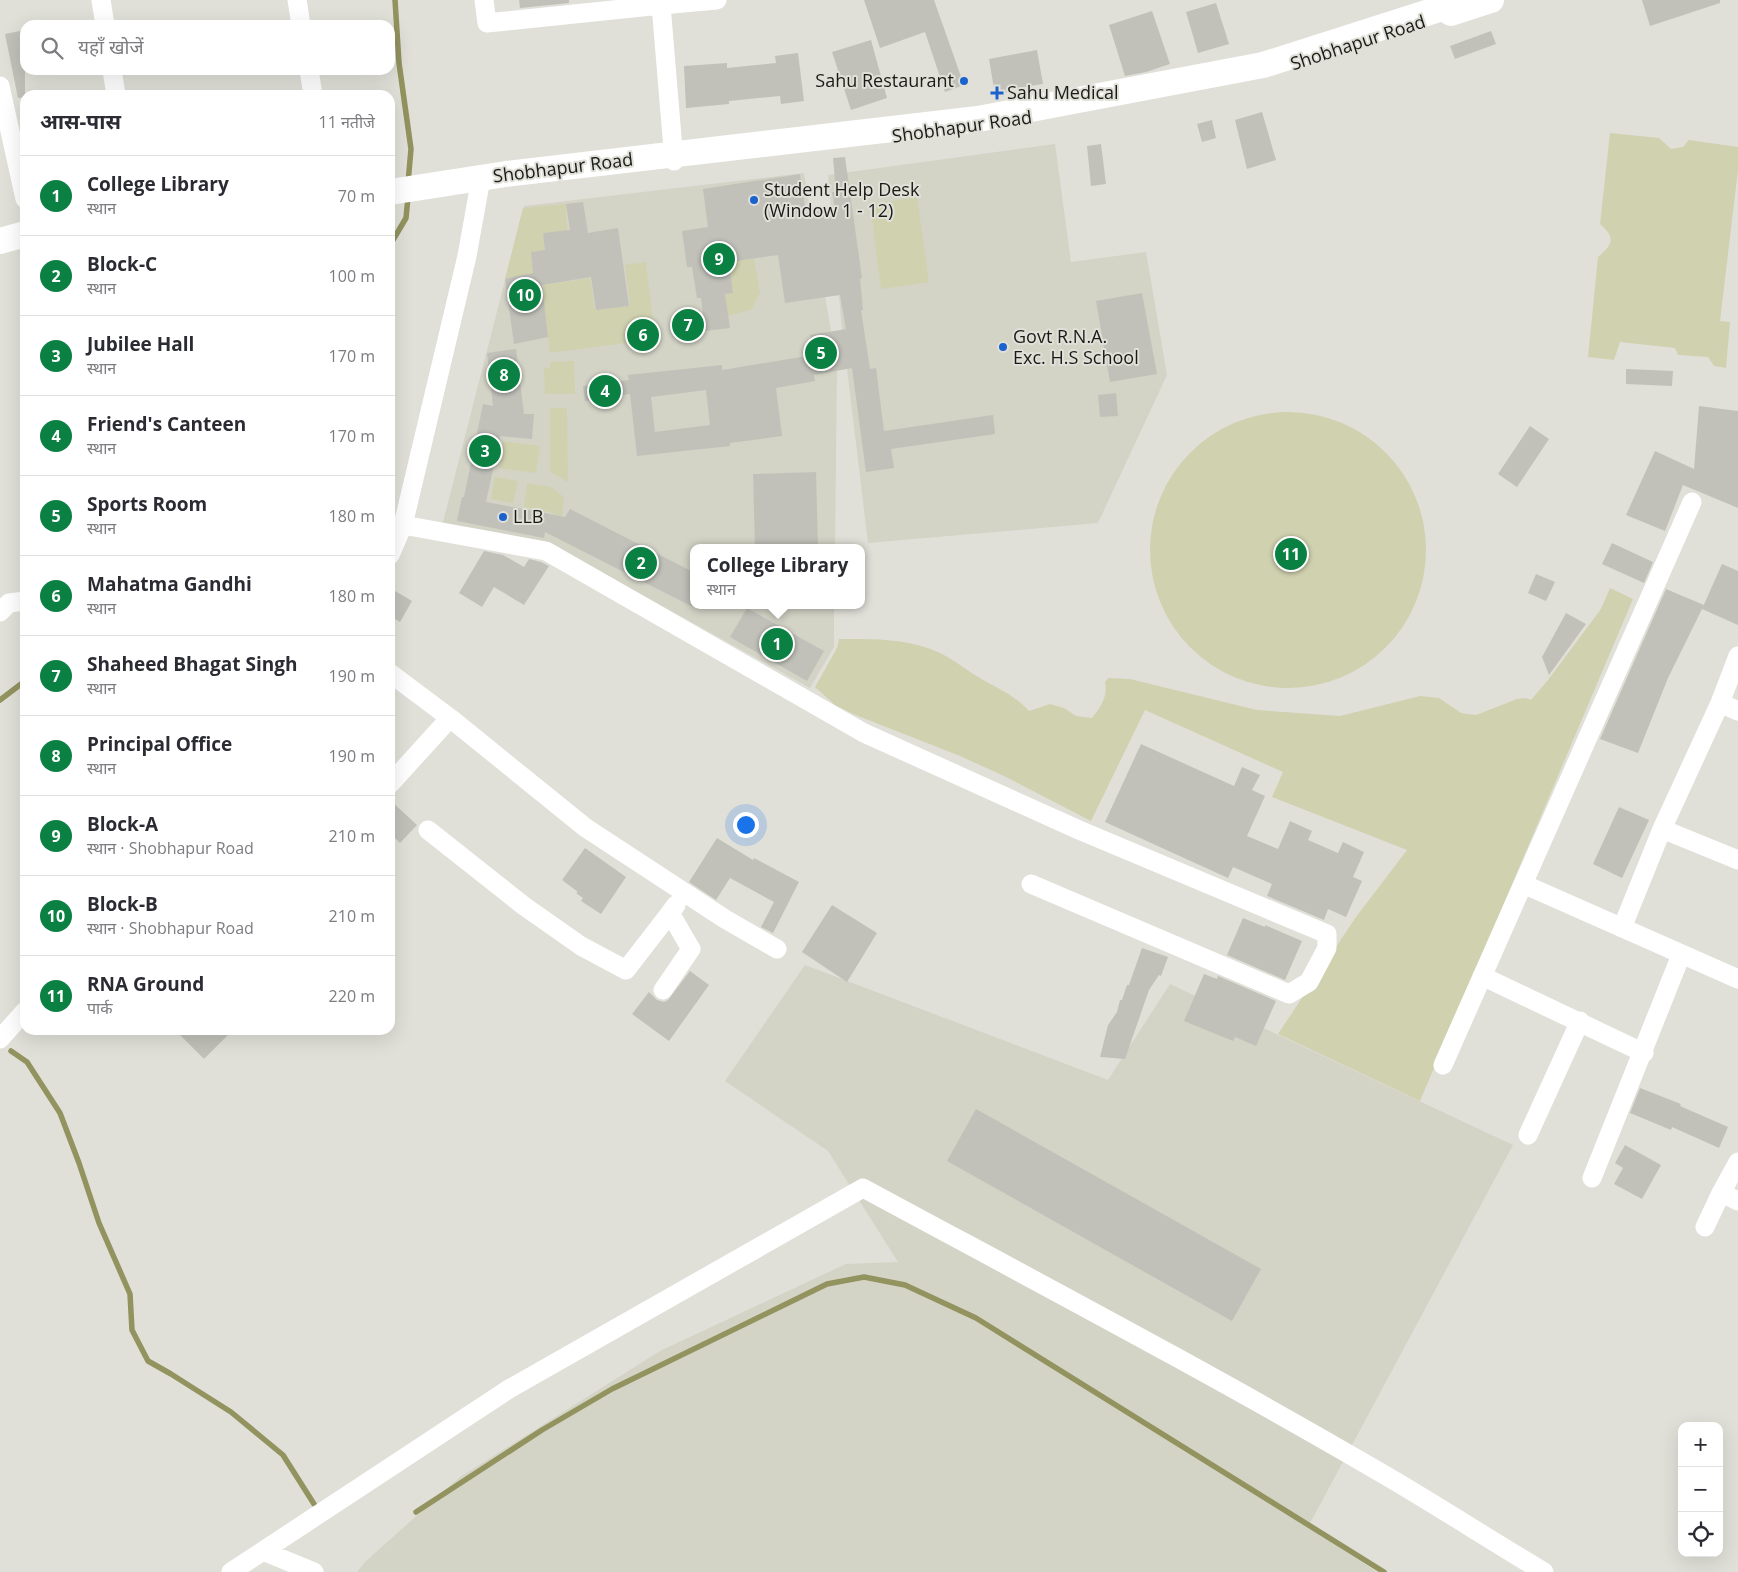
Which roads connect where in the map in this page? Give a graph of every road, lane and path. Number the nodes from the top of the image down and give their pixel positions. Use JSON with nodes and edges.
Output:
{"nodes":[{"id":1,"x":101,"y":0,"type":"edge"},
{"id":2,"x":297,"y":0,"type":"edge"},
{"id":3,"x":484,"y":0,"type":"edge"},
{"id":4,"x":717,"y":0,"type":"edge"},
{"id":5,"x":1467,"y":0,"type":"edge"},
{"id":6,"x":1491,"y":0,"type":"edge"},
{"id":7,"x":661,"y":3,"type":"edge"},
{"id":8,"x":569,"y":7,"type":"edge"},
{"id":9,"x":104,"y":20,"type":"edge"},
{"id":10,"x":300,"y":20,"type":"edge"},
{"id":11,"x":113,"y":75,"type":"edge"},
{"id":12,"x":310,"y":75,"type":"edge"},
{"id":13,"x":0,"y":86,"type":"edge"},
{"id":14,"x":115,"y":90,"type":"edge"},
{"id":15,"x":312,"y":90,"type":"edge"},
{"id":16,"x":673,"y":158,"type":"junction"},
{"id":17,"x":20,"y":176,"type":"edge"},
{"id":18,"x":481,"y":178,"type":"junction"},
{"id":19,"x":402,"y":190,"type":"edge"},
{"id":20,"x":20,"y":235,"type":"edge"},
{"id":21,"x":0,"y":241,"type":"edge"},
{"id":22,"x":1692,"y":502,"type":"dead end"},
{"id":23,"x":403,"y":525,"type":"junction"},
{"id":24,"x":395,"y":543,"type":"edge"},
{"id":25,"x":20,"y":602,"type":"edge"},
{"id":26,"x":0,"y":612,"type":"edge"},
{"id":27,"x":1738,"y":656,"type":"edge"},
{"id":28,"x":395,"y":677,"type":"edge"},
{"id":29,"x":1720,"y":703,"type":"junction"},
{"id":30,"x":1738,"y":711,"type":"edge"},
{"id":31,"x":450,"y":718,"type":"junction"},
{"id":32,"x":395,"y":778,"type":"edge"},
{"id":33,"x":1662,"y":829,"type":"junction"},
{"id":34,"x":428,"y":830,"type":"dead end"},
{"id":35,"x":1738,"y":860,"type":"edge"},
{"id":36,"x":1031,"y":884,"type":"dead end"},
{"id":37,"x":1523,"y":884,"type":"junction"},
{"id":38,"x":684,"y":893,"type":"junction"},
{"id":39,"x":670,"y":913,"type":"junction"},
{"id":40,"x":1622,"y":928,"type":"junction"},
{"id":41,"x":777,"y":949,"type":"dead end"},
{"id":42,"x":1681,"y":955,"type":"junction"},
{"id":43,"x":1482,"y":976,"type":"junction"},
{"id":44,"x":1738,"y":978,"type":"edge"},
{"id":45,"x":663,"y":990,"type":"dead end"},
{"id":46,"x":20,"y":1017,"type":"edge"},
{"id":47,"x":1580,"y":1021,"type":"junction"},
{"id":48,"x":0,"y":1039,"type":"edge"},
{"id":49,"x":1644,"y":1053,"type":"junction"},
{"id":50,"x":1443,"y":1065,"type":"dead end"},
{"id":51,"x":1528,"y":1135,"type":"dead end"},
{"id":52,"x":1738,"y":1162,"type":"edge"},
{"id":53,"x":1592,"y":1178,"type":"dead end"},
{"id":54,"x":1721,"y":1193,"type":"junction"},
{"id":55,"x":1738,"y":1201,"type":"edge"},
{"id":56,"x":1705,"y":1227,"type":"dead end"},
{"id":57,"x":263,"y":1551,"type":"junction"},
{"id":58,"x":231,"y":1572,"type":"edge"},
{"id":59,"x":314,"y":1572,"type":"edge"},
{"id":60,"x":1544,"y":1572,"type":"edge"}],
"edges":[{"from":1,"to":9,"type":"street"},
{"from":2,"to":10,"type":"street"},
{"from":3,"to":8,"type":"street"},
{"from":4,"to":7,"type":"street"},
{"from":5,"to":16,"type":"main road","name":"Shobhapur Road"},
{"from":6,"to":16,"type":"main road","name":"Shobhapur Road"},
{"from":7,"to":8,"type":"street"},
{"from":7,"to":16,"type":"street"},
{"from":11,"to":14,"type":"street"},
{"from":12,"to":15,"type":"street"},
{"from":13,"to":17,"type":"street"},
{"from":16,"to":18,"type":"main road","name":"Shobhapur Road"},
{"from":18,"to":19,"type":"main road","name":"Shobhapur Road"},
{"from":18,"to":23,"type":"street"},
{"from":20,"to":21,"type":"main road"},
{"from":22,"to":37,"type":"street"},
{"from":23,"to":24,"type":"street"},
{"from":23,"to":36,"type":"street"},
{"from":25,"to":26,"type":"street"},
{"from":27,"to":29,"type":"street"},
{"from":28,"to":31,"type":"street"},
{"from":29,"to":30,"type":"street"},
{"from":29,"to":33,"type":"street"},
{"from":31,"to":32,"type":"street"},
{"from":31,"to":38,"type":"street"},
{"from":33,"to":35,"type":"street"},
{"from":33,"to":40,"type":"street"},
{"from":34,"to":39,"type":"street"},
{"from":37,"to":40,"type":"street"},
{"from":37,"to":43,"type":"street"},
{"from":38,"to":39,"type":"street"},
{"from":38,"to":41,"type":"street"},
{"from":39,"to":45,"type":"street"},
{"from":40,"to":42,"type":"street"},
{"from":42,"to":44,"type":"street"},
{"from":42,"to":49,"type":"street"},
{"from":43,"to":47,"type":"street"},
{"from":43,"to":50,"type":"street"},
{"from":46,"to":48,"type":"street"},
{"from":47,"to":49,"type":"street"},
{"from":47,"to":51,"type":"street"},
{"from":49,"to":53,"type":"street"},
{"from":52,"to":54,"type":"street"},
{"from":54,"to":55,"type":"street"},
{"from":54,"to":56,"type":"street"},
{"from":57,"to":58,"type":"street"},
{"from":57,"to":59,"type":"street"},
{"from":57,"to":60,"type":"street"}]}
